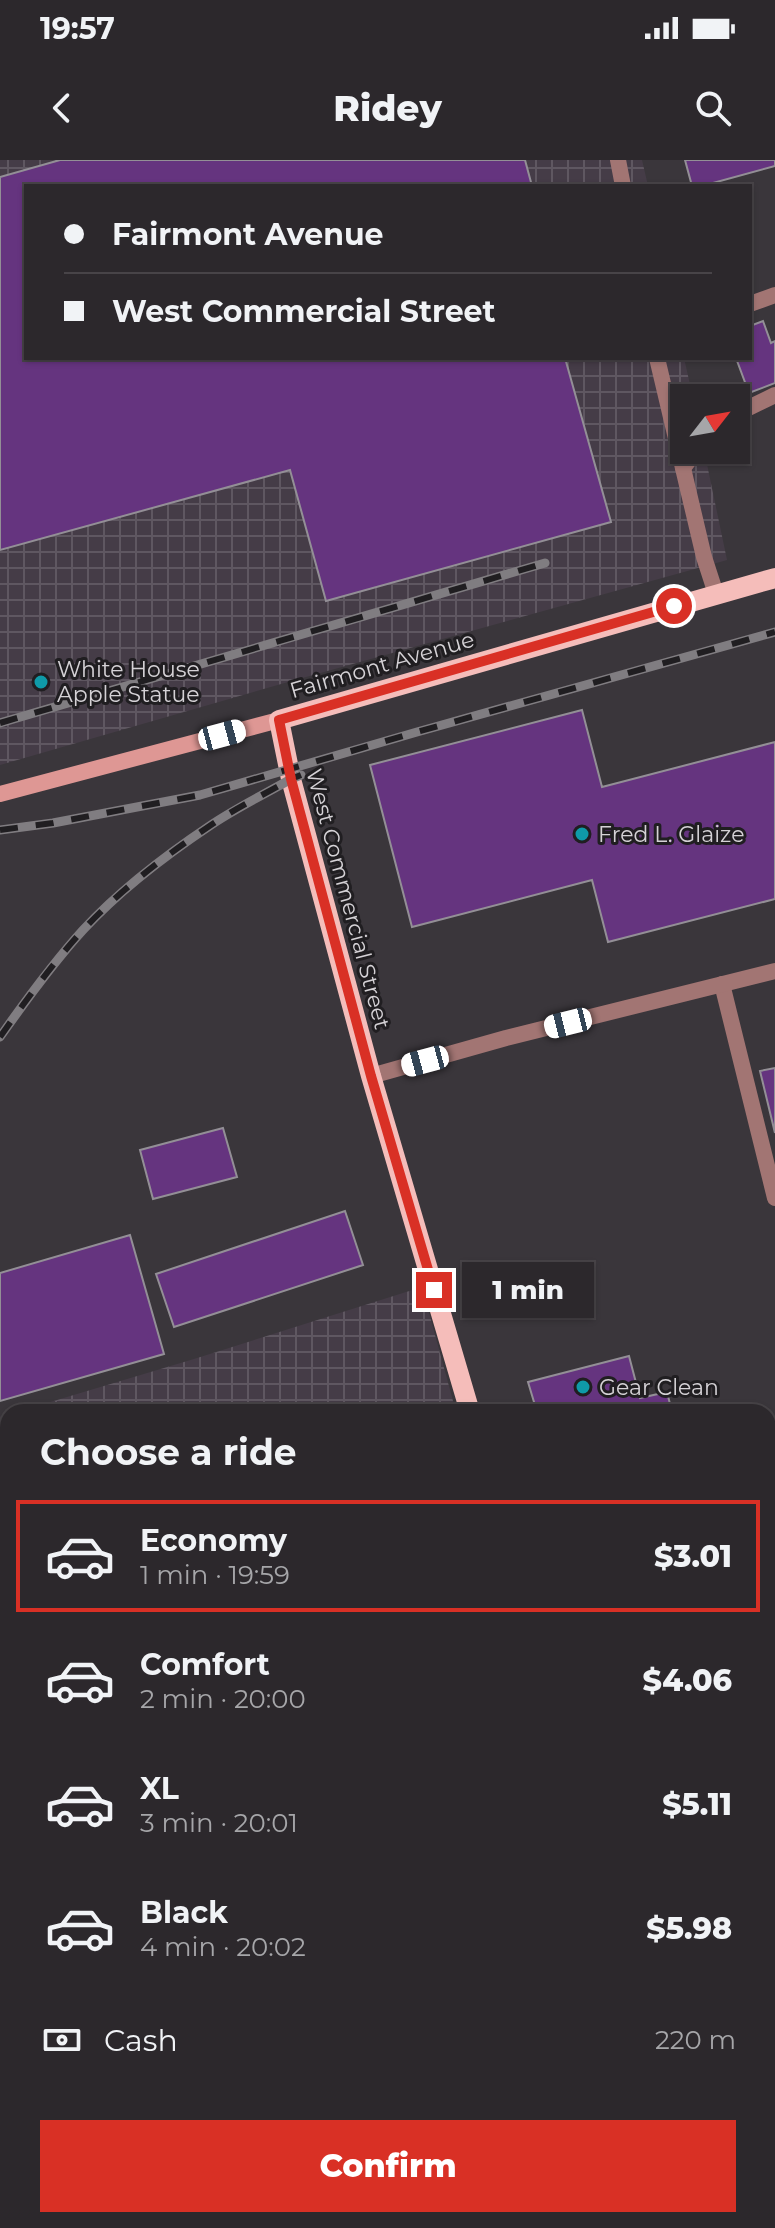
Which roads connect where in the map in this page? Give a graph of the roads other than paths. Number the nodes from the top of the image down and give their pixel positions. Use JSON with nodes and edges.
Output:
{"nodes":[{"id":1,"x":618,"y":160,"type":"edge"},
{"id":2,"x":623,"y":184,"type":"edge"},
{"id":3,"x":775,"y":295,"type":"edge"},
{"id":4,"x":752,"y":303,"type":"edge"},
{"id":5,"x":657,"y":360,"type":"edge"},
{"id":6,"x":775,"y":395,"type":"edge"},
{"id":7,"x":750,"y":407,"type":"edge"},
{"id":8,"x":686,"y":464,"type":"edge"},
{"id":9,"x":683,"y":468,"type":"junction"},
{"id":10,"x":775,"y":578,"type":"edge"},
{"id":11,"x":716,"y":594,"type":"junction"},
{"id":12,"x":279,"y":720,"type":"junction"},
{"id":13,"x":0,"y":794,"type":"edge"},
{"id":14,"x":775,"y":971,"type":"edge"},
{"id":15,"x":722,"y":984,"type":"junction"},
{"id":16,"x":371,"y":1076,"type":"junction"},
{"id":17,"x":775,"y":1198,"type":"edge"},
{"id":18,"x":468,"y":1404,"type":"edge"}],
"edges":[{"from":1,"to":2,"type":"street"},
{"from":3,"to":4,"type":"street"},
{"from":5,"to":9,"type":"street"},
{"from":6,"to":7,"type":"street"},
{"from":8,"to":9,"type":"street"},
{"from":9,"to":11,"type":"street"},
{"from":10,"to":11,"type":"main road","name":"Fairmont Avenue"},
{"from":11,"to":12,"type":"main road","name":"Fairmont Avenue"},
{"from":12,"to":13,"type":"street","name":"Fairmont Avenue"},
{"from":12,"to":16,"type":"main road","name":"West Commercial Street"},
{"from":14,"to":15,"type":"street"},
{"from":15,"to":16,"type":"street"},
{"from":15,"to":17,"type":"street"},
{"from":16,"to":18,"type":"main road","name":"West Commercial Street"}]}
